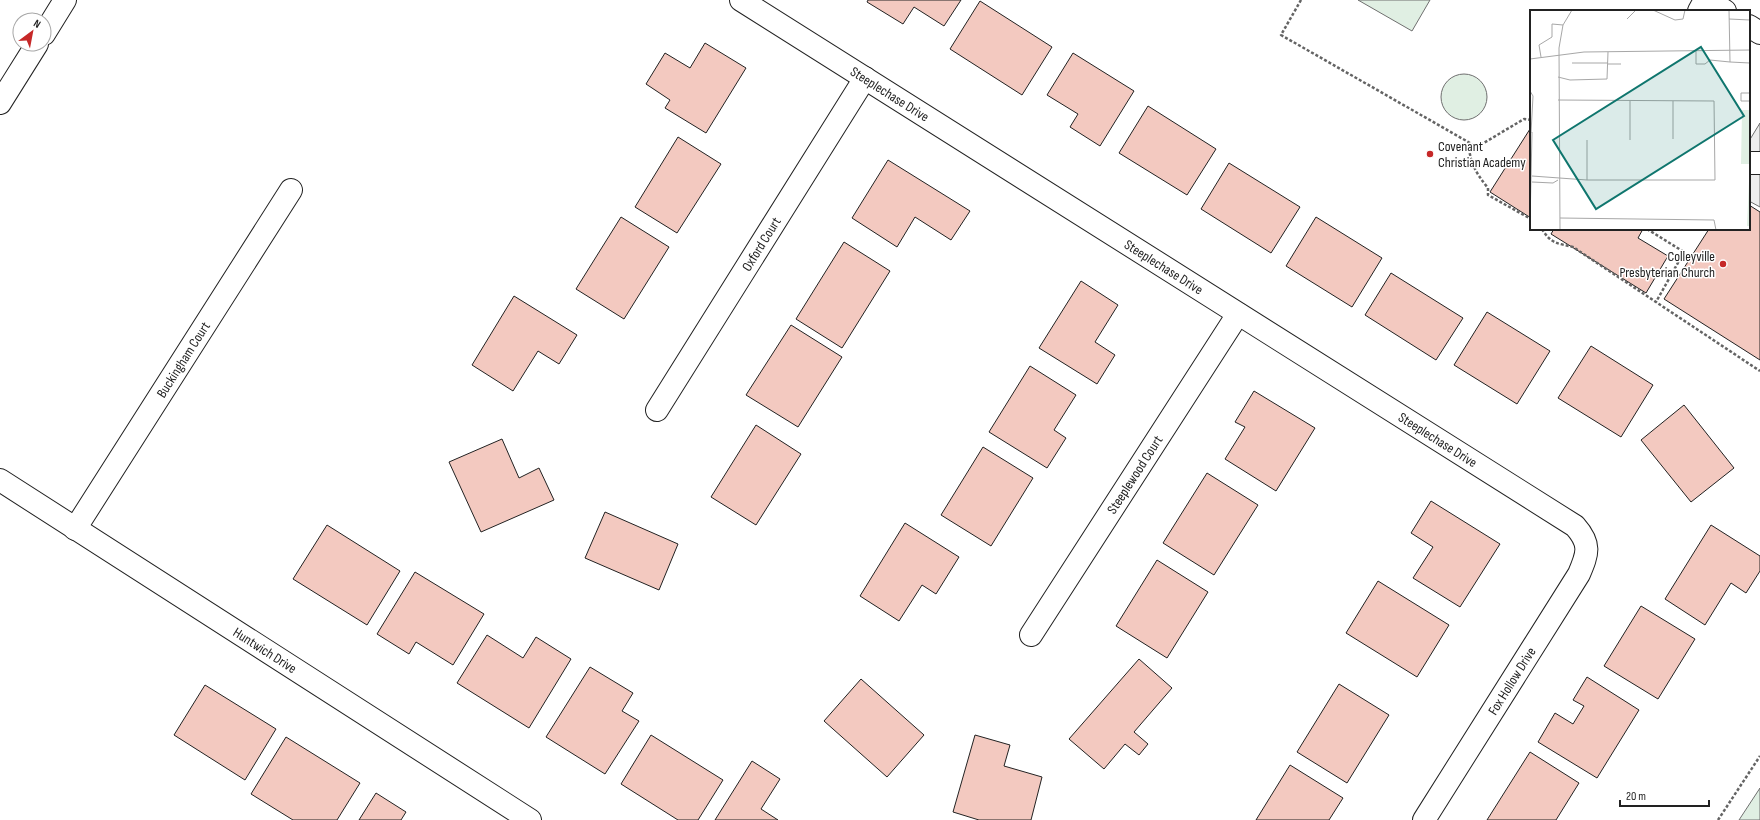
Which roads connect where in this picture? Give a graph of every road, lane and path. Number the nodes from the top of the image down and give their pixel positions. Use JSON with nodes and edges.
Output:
{"nodes":[{"id":1,"x":65,"y":0,"type":"edge"},
{"id":2,"x":741,"y":0,"type":"edge"},
{"id":3,"x":1301,"y":0,"type":"edge"},
{"id":4,"x":1706,"y":0,"type":"edge"},
{"id":5,"x":1700,"y":10,"type":"edge"},
{"id":6,"x":1723,"y":10,"type":"edge"},
{"id":7,"x":52,"y":21,"type":"edge"},
{"id":8,"x":1750,"y":27,"type":"edge"},
{"id":9,"x":1760,"y":33,"type":"edge"},
{"id":10,"x":32,"y":52,"type":"edge"},
{"id":11,"x":865,"y":78,"type":"junction"},
{"id":12,"x":0,"y":104,"type":"edge"},
{"id":13,"x":1530,"y":120,"type":"edge"},
{"id":14,"x":1469,"y":142,"type":"junction"},
{"id":15,"x":291,"y":190,"type":"dead end"},
{"id":16,"x":1530,"y":218,"type":"edge"},
{"id":17,"x":1542,"y":230,"type":"edge"},
{"id":18,"x":1649,"y":230,"type":"edge"},
{"id":19,"x":1656,"y":302,"type":"junction"},
{"id":20,"x":1238,"y":314,"type":"junction"},
{"id":21,"x":1760,"y":371,"type":"edge"},
{"id":22,"x":657,"y":410,"type":"dead end"},
{"id":23,"x":0,"y":480,"type":"edge"},
{"id":24,"x":75,"y":529,"type":"junction"},
{"id":25,"x":1585,"y":537,"type":"joint"},
{"id":26,"x":1031,"y":635,"type":"dead end"},
{"id":27,"x":1760,"y":756,"type":"edge"},
{"id":28,"x":530,"y":820,"type":"edge"},
{"id":29,"x":1424,"y":820,"type":"edge"},
{"id":30,"x":1718,"y":820,"type":"edge"}],
"edges":[{"from":1,"to":7,"type":"street"},
{"from":2,"to":11,"type":"street","name":"Steeplechase Drive"},
{"from":3,"to":14,"type":"path"},
{"from":4,"to":5,"type":"street"},
{"from":4,"to":6,"type":"street"},
{"from":8,"to":9,"type":"street"},
{"from":10,"to":12,"type":"street"},
{"from":11,"to":20,"type":"street","name":"Steeplechase Drive"},
{"from":11,"to":22,"type":"street","name":"Oxford Court"},
{"from":13,"to":14,"type":"path"},
{"from":14,"to":16,"type":"path"},
{"from":15,"to":24,"type":"street","name":"Buckingham Court"},
{"from":17,"to":19,"type":"path"},
{"from":18,"to":19,"type":"path"},
{"from":19,"to":21,"type":"path"},
{"from":20,"to":25,"type":"street","name":"Steeplechase Drive"},
{"from":20,"to":26,"type":"street","name":"Steeplewood Court"},
{"from":23,"to":24,"type":"street","name":"Huntwich Drive"},
{"from":24,"to":28,"type":"street","name":"Huntwich Drive"},
{"from":25,"to":29,"type":"street","name":"Fox Hollow Drive"},
{"from":27,"to":30,"type":"path"}]}
